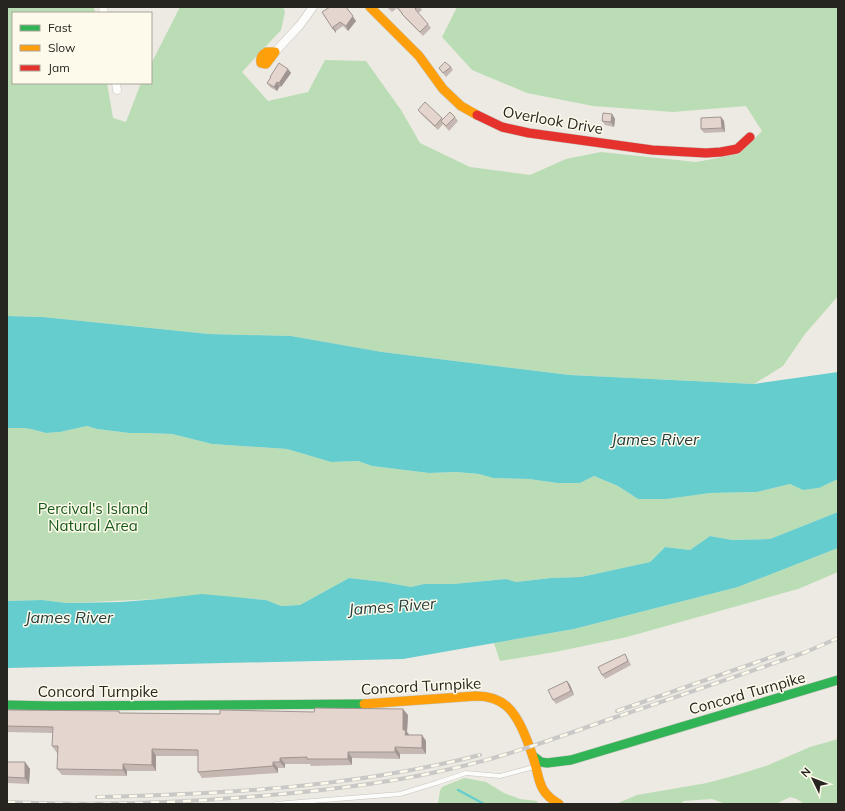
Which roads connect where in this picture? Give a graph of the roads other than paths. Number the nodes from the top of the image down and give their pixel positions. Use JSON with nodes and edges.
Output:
{"nodes":[{"id":1,"x":313,"y":7,"type":"edge"},
{"id":2,"x":370,"y":7,"type":"edge"},
{"id":3,"x":275,"y":52,"type":"dead end"},
{"id":4,"x":750,"y":137,"type":"dead end"},
{"id":5,"x":838,"y":680,"type":"edge"},
{"id":6,"x":7,"y":705,"type":"edge"},
{"id":7,"x":533,"y":756,"type":"junction"},
{"id":8,"x":536,"y":766,"type":"junction"},
{"id":9,"x":275,"y":804,"type":"edge"},
{"id":10,"x":559,"y":804,"type":"edge"}],
"edges":[{"from":1,"to":3,"type":"street"},
{"from":2,"to":4,"type":"street","name":"Overlook Drive"},
{"from":5,"to":7,"type":"street","name":"Concord Turnpike"},
{"from":6,"to":7,"type":"street","name":"Concord Turnpike"},
{"from":7,"to":8,"type":"street"},
{"from":8,"to":9,"type":"lane"},
{"from":8,"to":10,"type":"street"}]}
